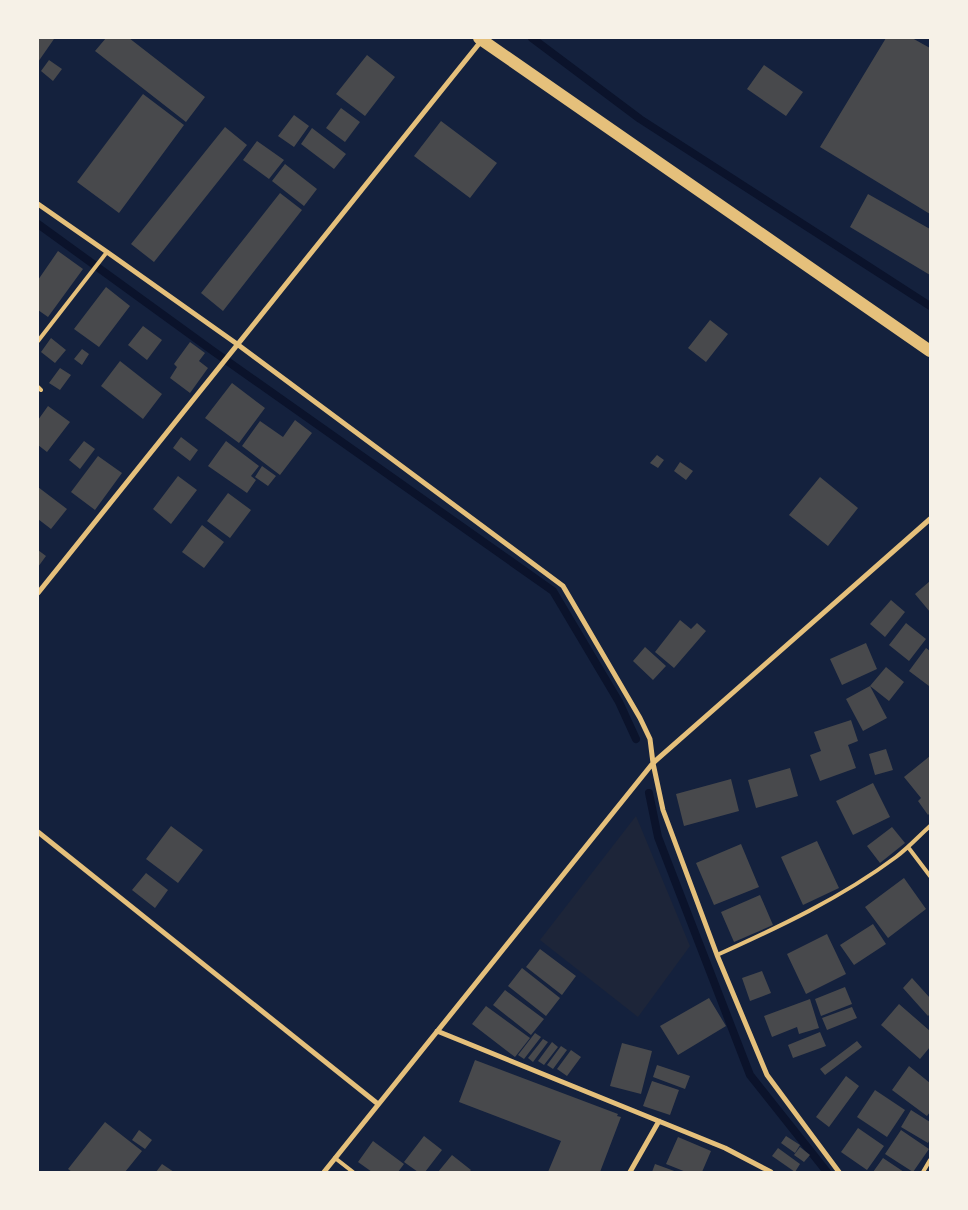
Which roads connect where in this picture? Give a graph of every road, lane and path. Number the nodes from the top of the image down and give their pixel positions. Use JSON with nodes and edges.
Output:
{"nodes":[{"id":1,"x":481,"y":39,"type":"edge"},
{"id":2,"x":38,"y":204,"type":"edge"},
{"id":3,"x":107,"y":252,"type":"junction"},
{"id":4,"x":38,"y":341,"type":"edge"},
{"id":5,"x":237,"y":344,"type":"junction"},
{"id":6,"x":930,"y":351,"type":"edge"},
{"id":7,"x":930,"y":519,"type":"edge"},
{"id":8,"x":38,"y":593,"type":"edge"},
{"id":9,"x":653,"y":763,"type":"junction"},
{"id":10,"x":930,"y":826,"type":"edge"},
{"id":11,"x":38,"y":832,"type":"edge"},
{"id":12,"x":908,"y":847,"type":"junction"},
{"id":13,"x":930,"y":876,"type":"edge"},
{"id":14,"x":717,"y":955,"type":"junction"},
{"id":15,"x":437,"y":1031,"type":"junction"},
{"id":16,"x":378,"y":1104,"type":"junction"},
{"id":17,"x":659,"y":1121,"type":"junction"},
{"id":18,"x":335,"y":1158,"type":"junction"},
{"id":19,"x":930,"y":1160,"type":"edge"},
{"id":20,"x":324,"y":1172,"type":"edge"},
{"id":21,"x":353,"y":1172,"type":"edge"},
{"id":22,"x":630,"y":1172,"type":"edge"},
{"id":23,"x":771,"y":1172,"type":"edge"},
{"id":24,"x":839,"y":1172,"type":"edge"},
{"id":25,"x":923,"y":1172,"type":"edge"}],
"edges":[{"from":1,"to":5,"type":"street"},
{"from":1,"to":6,"type":"main road"},
{"from":2,"to":3,"type":"street"},
{"from":3,"to":4,"type":"lane"},
{"from":3,"to":5,"type":"street"},
{"from":5,"to":8,"type":"street"},
{"from":5,"to":9,"type":"street"},
{"from":7,"to":9,"type":"street"},
{"from":9,"to":14,"type":"street"},
{"from":9,"to":15,"type":"street"},
{"from":10,"to":12,"type":"lane"},
{"from":11,"to":16,"type":"street"},
{"from":12,"to":13,"type":"lane"},
{"from":12,"to":14,"type":"lane"},
{"from":14,"to":24,"type":"street"},
{"from":15,"to":16,"type":"street"},
{"from":15,"to":17,"type":"street"},
{"from":16,"to":18,"type":"street"},
{"from":17,"to":22,"type":"street"},
{"from":17,"to":23,"type":"street"},
{"from":18,"to":20,"type":"street"},
{"from":18,"to":21,"type":"lane"},
{"from":19,"to":25,"type":"lane"}]}
